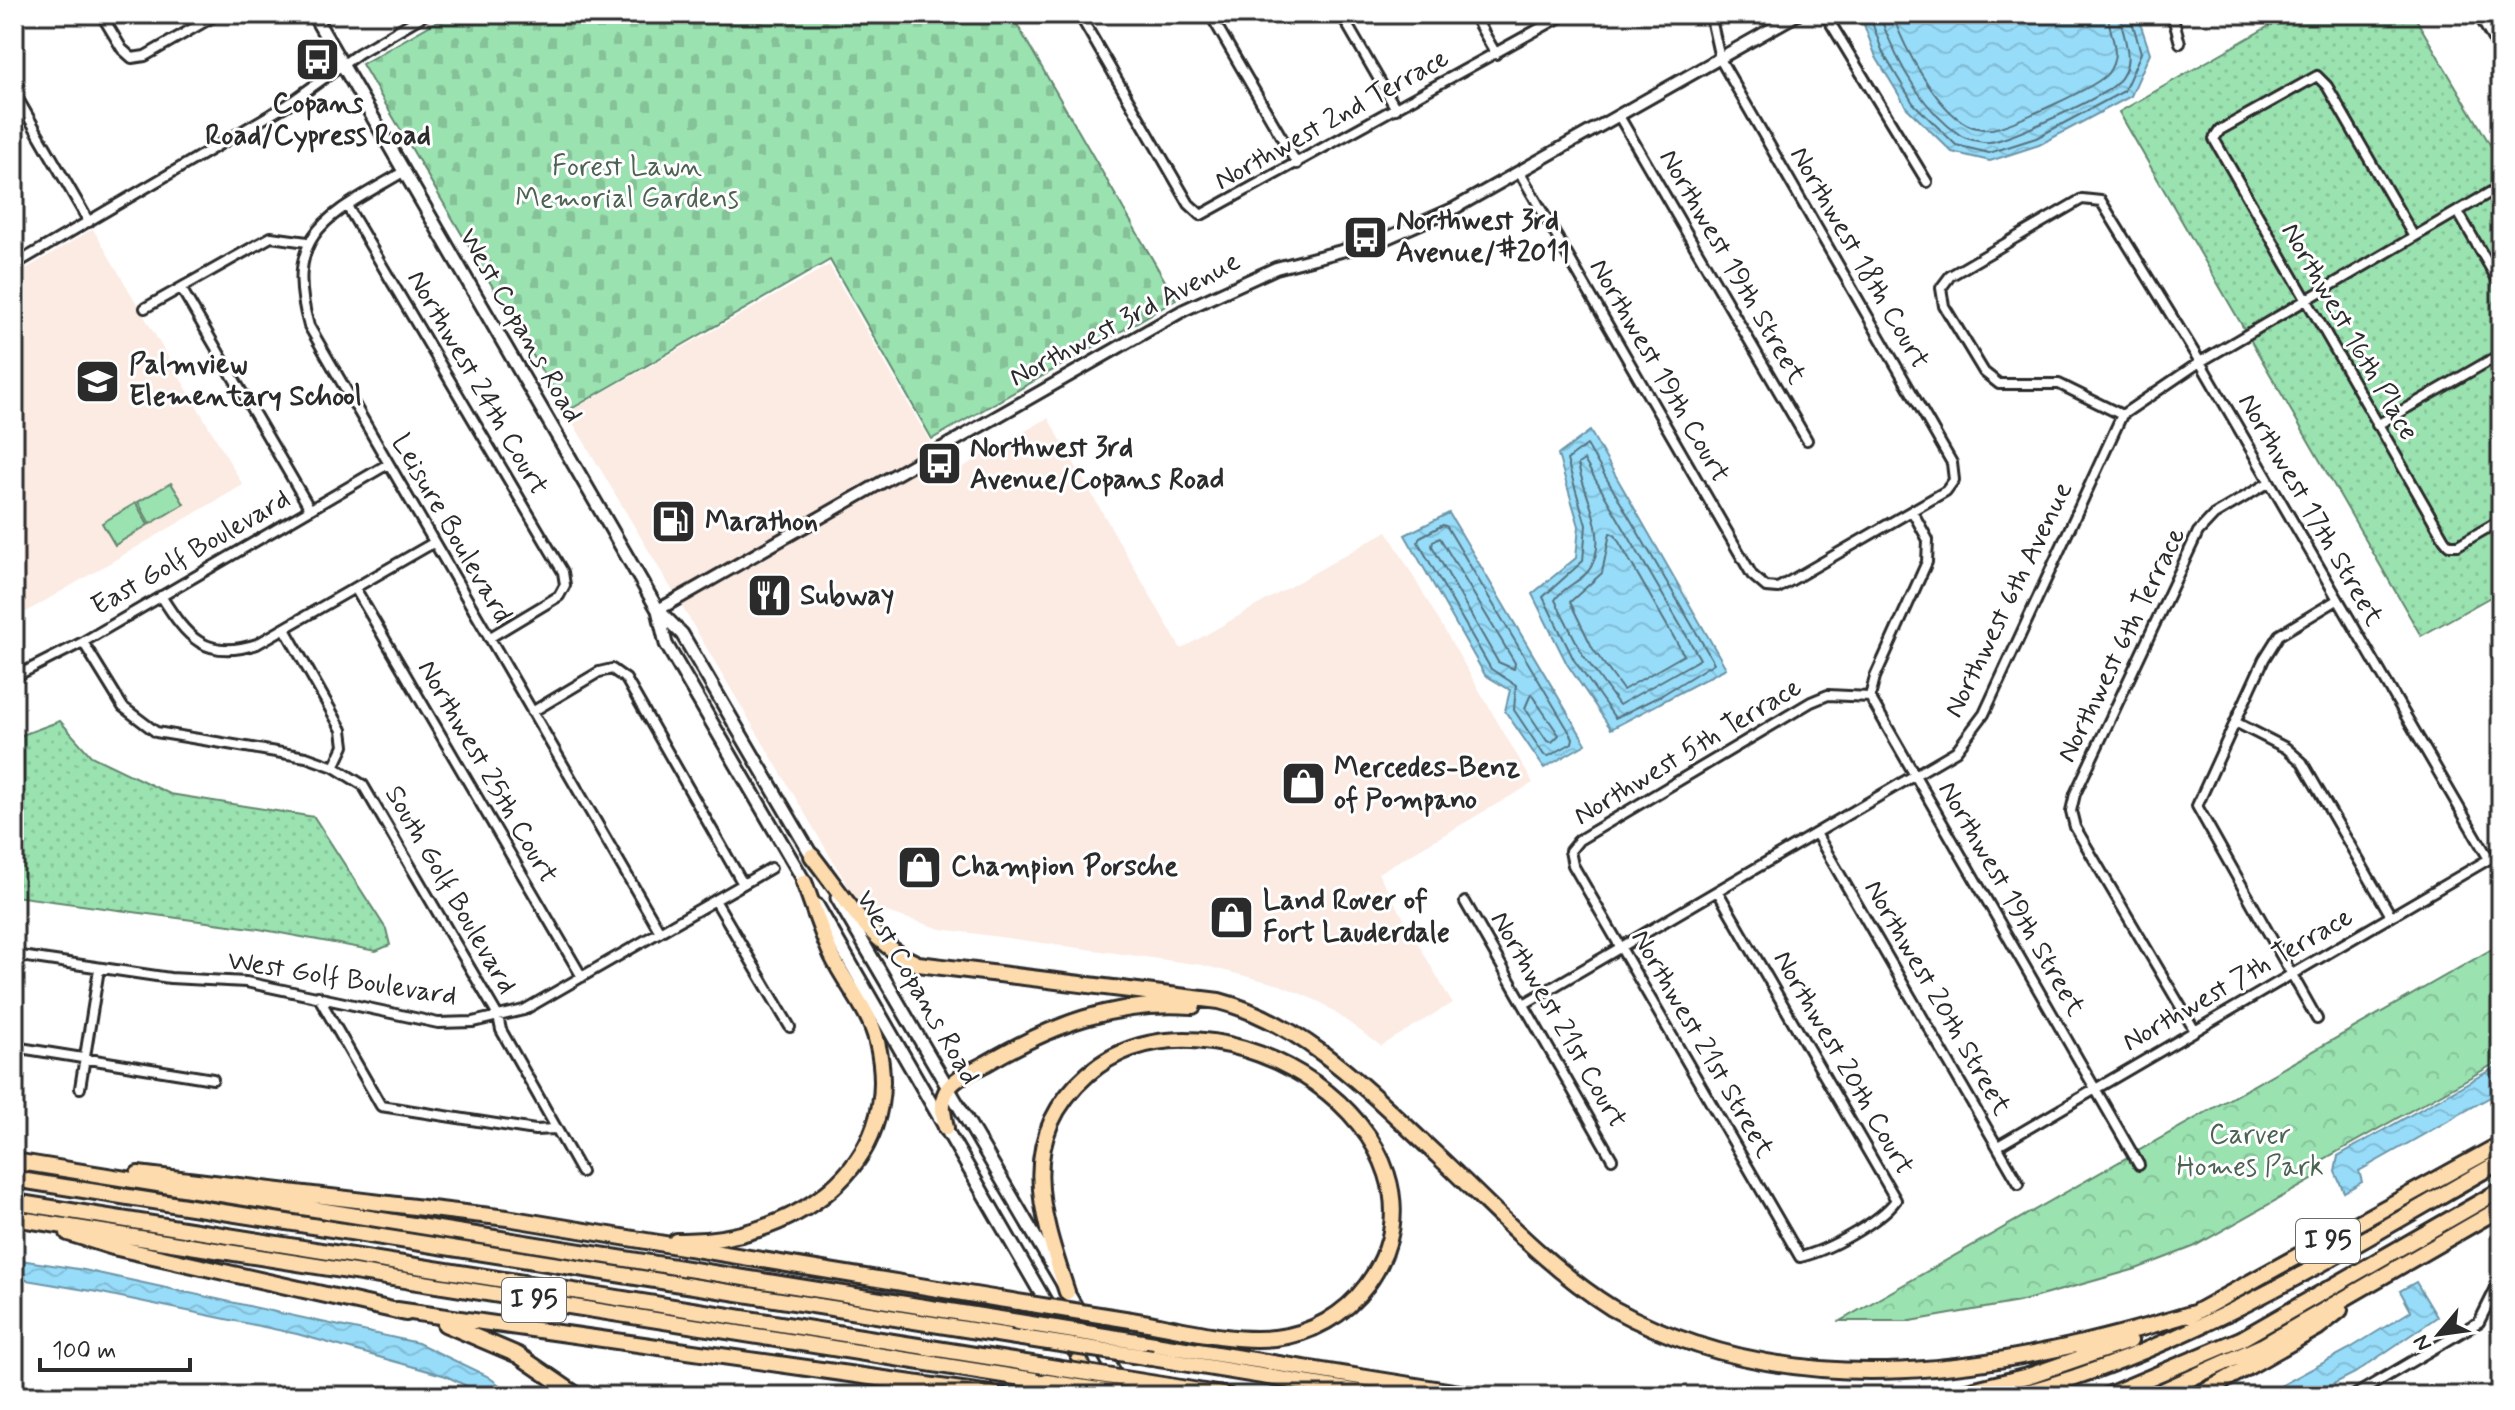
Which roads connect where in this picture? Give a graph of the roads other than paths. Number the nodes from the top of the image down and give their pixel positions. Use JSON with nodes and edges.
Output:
{"nodes":[{"id":1,"x":101,"y":14,"type":"edge"},
{"id":2,"x":218,"y":14,"type":"edge"},
{"id":3,"x":313,"y":14,"type":"edge"},
{"id":4,"x":426,"y":14,"type":"edge"},
{"id":5,"x":1079,"y":14,"type":"edge"},
{"id":6,"x":1210,"y":14,"type":"edge"},
{"id":7,"x":1341,"y":14,"type":"edge"},
{"id":8,"x":1473,"y":14,"type":"edge"},
{"id":9,"x":1566,"y":14,"type":"edge"},
{"id":10,"x":1710,"y":14,"type":"edge"},
{"id":11,"x":1798,"y":14,"type":"edge"},
{"id":12,"x":1825,"y":14,"type":"edge"},
{"id":13,"x":2172,"y":14,"type":"edge"},
{"id":14,"x":2478,"y":14,"type":"edge"},
{"id":15,"x":2180,"y":43,"type":"dead end"},
{"id":16,"x":2501,"y":53,"type":"edge"},
{"id":17,"x":1496,"y":54,"type":"junction"},
{"id":18,"x":1720,"y":59,"type":"junction"},
{"id":19,"x":342,"y":65,"type":"junction"},
{"id":20,"x":14,"y":92,"type":"edge"},
{"id":21,"x":1396,"y":109,"type":"junction"},
{"id":22,"x":1619,"y":116,"type":"junction"},
{"id":23,"x":1297,"y":164,"type":"junction"},
{"id":24,"x":403,"y":172,"type":"junction"},
{"id":25,"x":1520,"y":173,"type":"junction"},
{"id":26,"x":1927,"y":182,"type":"dead end"},
{"id":27,"x":2501,"y":186,"type":"edge"},
{"id":28,"x":347,"y":206,"type":"junction"},
{"id":29,"x":2458,"y":212,"type":"junction"},
{"id":30,"x":89,"y":222,"type":"junction"},
{"id":31,"x":2414,"y":237,"type":"junction"},
{"id":32,"x":307,"y":242,"type":"junction"},
{"id":33,"x":14,"y":265,"type":"edge"},
{"id":34,"x":2501,"y":286,"type":"edge"},
{"id":35,"x":181,"y":288,"type":"junction"},
{"id":36,"x":2306,"y":301,"type":"junction"},
{"id":37,"x":145,"y":308,"type":"dead end"},
{"id":38,"x":2501,"y":354,"type":"edge"},
{"id":39,"x":2200,"y":362,"type":"junction"},
{"id":40,"x":2122,"y":415,"type":"junction"},
{"id":41,"x":2377,"y":425,"type":"junction"},
{"id":42,"x":1807,"y":440,"type":"dead end"},
{"id":43,"x":388,"y":464,"type":"junction"},
{"id":44,"x":2268,"y":483,"type":"junction"},
{"id":45,"x":310,"y":509,"type":"junction"},
{"id":46,"x":1912,"y":511,"type":"junction"},
{"id":47,"x":2501,"y":520,"type":"edge"},
{"id":48,"x":433,"y":543,"type":"junction"},
{"id":49,"x":355,"y":588,"type":"junction"},
{"id":50,"x":161,"y":596,"type":"junction"},
{"id":51,"x":2337,"y":600,"type":"junction"},
{"id":52,"x":658,"y":610,"type":"junction"},
{"id":53,"x":285,"y":629,"type":"junction"},
{"id":54,"x":489,"y":638,"type":"junction"},
{"id":55,"x":83,"y":642,"type":"junction"},
{"id":56,"x":14,"y":677,"type":"edge"},
{"id":57,"x":1870,"y":697,"type":"junction"},
{"id":58,"x":532,"y":712,"type":"junction"},
{"id":59,"x":2235,"y":722,"type":"junction"},
{"id":60,"x":334,"y":767,"type":"junction"},
{"id":61,"x":1915,"y":777,"type":"junction"},
{"id":62,"x":1817,"y":835,"type":"junction"},
{"id":63,"x":1570,"y":851,"type":"joint"},
{"id":64,"x":2501,"y":852,"type":"edge"},
{"id":65,"x":812,"y":856,"type":"junction"},
{"id":66,"x":2489,"y":859,"type":"junction"},
{"id":67,"x":771,"y":868,"type":"dead end"},
{"id":68,"x":804,"y":882,"type":"junction"},
{"id":69,"x":743,"y":884,"type":"junction"},
{"id":70,"x":1718,"y":892,"type":"junction"},
{"id":71,"x":715,"y":900,"type":"junction"},
{"id":72,"x":1465,"y":902,"type":"dead end"},
{"id":73,"x":2391,"y":916,"type":"junction"},
{"id":74,"x":660,"y":932,"type":"junction"},
{"id":75,"x":1621,"y":949,"type":"junction"},
{"id":76,"x":14,"y":955,"type":"edge"},
{"id":77,"x":99,"y":969,"type":"junction"},
{"id":78,"x":2292,"y":975,"type":"junction"},
{"id":79,"x":582,"y":977,"type":"junction"},
{"id":80,"x":318,"y":996,"type":"junction"},
{"id":81,"x":1524,"y":1004,"type":"junction"},
{"id":82,"x":498,"y":1016,"type":"junction"},
{"id":83,"x":2317,"y":1019,"type":"dead end"},
{"id":84,"x":790,"y":1027,"type":"dead end"},
{"id":85,"x":2195,"y":1031,"type":"junction"},
{"id":86,"x":1289,"y":1033,"type":"junction"},
{"id":87,"x":14,"y":1047,"type":"edge"},
{"id":88,"x":86,"y":1059,"type":"junction"},
{"id":89,"x":213,"y":1079,"type":"dead end"},
{"id":90,"x":80,"y":1088,"type":"dead end"},
{"id":91,"x":948,"y":1088,"type":"junction"},
{"id":92,"x":2096,"y":1089,"type":"junction"},
{"id":93,"x":946,"y":1128,"type":"junction"},
{"id":94,"x":555,"y":1129,"type":"junction"},
{"id":95,"x":2501,"y":1144,"type":"edge"},
{"id":96,"x":1998,"y":1146,"type":"junction"},
{"id":97,"x":1612,"y":1159,"type":"dead end"},
{"id":98,"x":14,"y":1161,"type":"edge"},
{"id":99,"x":2501,"y":1161,"type":"edge"},
{"id":100,"x":2139,"y":1165,"type":"dead end"},
{"id":101,"x":78,"y":1171,"type":"junction"},
{"id":102,"x":581,"y":1172,"type":"dead end"},
{"id":103,"x":14,"y":1179,"type":"edge"},
{"id":104,"x":2019,"y":1184,"type":"dead end"},
{"id":105,"x":2501,"y":1190,"type":"edge"},
{"id":106,"x":14,"y":1202,"type":"edge"},
{"id":107,"x":2501,"y":1208,"type":"edge"},
{"id":108,"x":17,"y":1218,"type":"edge"},
{"id":109,"x":585,"y":1232,"type":"junction"},
{"id":110,"x":1800,"y":1257,"type":"joint"},
{"id":111,"x":2501,"y":1278,"type":"edge"},
{"id":112,"x":2374,"y":1282,"type":"junction"},
{"id":113,"x":1067,"y":1292,"type":"junction"},
{"id":114,"x":397,"y":1310,"type":"junction"},
{"id":115,"x":2197,"y":1312,"type":"junction"},
{"id":116,"x":1079,"y":1358,"type":"junction"},
{"id":117,"x":971,"y":1391,"type":"junction"},
{"id":118,"x":578,"y":1396,"type":"edge"},
{"id":119,"x":880,"y":1396,"type":"edge"},
{"id":120,"x":1004,"y":1396,"type":"edge"},
{"id":121,"x":1094,"y":1396,"type":"edge"},
{"id":122,"x":1101,"y":1396,"type":"edge"},
{"id":123,"x":1128,"y":1396,"type":"edge"},
{"id":124,"x":1137,"y":1396,"type":"edge"},
{"id":125,"x":1228,"y":1396,"type":"edge"},
{"id":126,"x":1384,"y":1396,"type":"edge"},
{"id":127,"x":1479,"y":1396,"type":"edge"},
{"id":128,"x":1947,"y":1396,"type":"edge"},
{"id":129,"x":2013,"y":1396,"type":"edge"},
{"id":130,"x":2106,"y":1396,"type":"edge"},
{"id":131,"x":2151,"y":1396,"type":"edge"},
{"id":132,"x":2197,"y":1396,"type":"edge"},
{"id":133,"x":2353,"y":1396,"type":"edge"}],
"edges":[{"from":1,"to":2,"type":"street"},
{"from":3,"to":19,"type":"main road","name":"West Copans Road"},
{"from":4,"to":19,"type":"street"},
{"from":5,"to":23,"type":"street","name":"Northwest 2nd Terrace"},
{"from":6,"to":23,"type":"street"},
{"from":7,"to":21,"type":"street"},
{"from":8,"to":17,"type":"street"},
{"from":9,"to":17,"type":"street","name":"Northwest 2nd Terrace"},
{"from":10,"to":18,"type":"street","name":"Northwest 18th Court"},
{"from":11,"to":18,"type":"street","name":"Northwest 3rd Avenue"},
{"from":12,"to":26,"type":"street"},
{"from":13,"to":15,"type":"street"},
{"from":14,"to":16,"type":"street"},
{"from":17,"to":21,"type":"street","name":"Northwest 2nd Terrace"},
{"from":18,"to":22,"type":"street","name":"Northwest 3rd Avenue"},
{"from":18,"to":46,"type":"street","name":"Northwest 18th Court"},
{"from":19,"to":24,"type":"main road","name":"West Copans Road"},
{"from":19,"to":30,"type":"street"},
{"from":20,"to":30,"type":"street"},
{"from":21,"to":23,"type":"street","name":"Northwest 2nd Terrace"},
{"from":22,"to":25,"type":"street","name":"Northwest 3rd Avenue"},
{"from":22,"to":42,"type":"street","name":"Northwest 19th Street"},
{"from":24,"to":28,"type":"street"},
{"from":24,"to":52,"type":"main road","name":"West Copans Road"},
{"from":25,"to":46,"type":"street","name":"Northwest 19th Court"},
{"from":25,"to":52,"type":"street","name":"Northwest 3rd Avenue"},
{"from":27,"to":29,"type":"street"},
{"from":28,"to":32,"type":"street"},
{"from":28,"to":54,"type":"street","name":"Northwest 24th Court"},
{"from":29,"to":31,"type":"street"},
{"from":29,"to":34,"type":"street"},
{"from":30,"to":33,"type":"street"},
{"from":31,"to":36,"type":"street"},
{"from":31,"to":36,"type":"street","name":"Northwest 16th Place"},
{"from":32,"to":35,"type":"street"},
{"from":32,"to":43,"type":"street","name":"Leisure Boulevard"},
{"from":35,"to":37,"type":"street"},
{"from":35,"to":45,"type":"street"},
{"from":36,"to":39,"type":"street"},
{"from":36,"to":41,"type":"street","name":"Northwest 16th Place"},
{"from":38,"to":41,"type":"street"},
{"from":39,"to":40,"type":"street"},
{"from":39,"to":40,"type":"street","name":"Northwest 17th Street"},
{"from":39,"to":44,"type":"street","name":"Northwest 17th Street"},
{"from":40,"to":61,"type":"street","name":"Northwest 6th Avenue"},
{"from":41,"to":47,"type":"street","name":"Northwest 16th Place"},
{"from":43,"to":45,"type":"street","name":"East Golf Boulevard"},
{"from":43,"to":48,"type":"street","name":"Leisure Boulevard"},
{"from":44,"to":51,"type":"street","name":"Northwest 17th Street"},
{"from":44,"to":85,"type":"street","name":"Northwest 6th Terrace"},
{"from":45,"to":50,"type":"street","name":"East Golf Boulevard"},
{"from":46,"to":57,"type":"street"},
{"from":48,"to":49,"type":"street"},
{"from":48,"to":54,"type":"street","name":"Leisure Boulevard"},
{"from":49,"to":53,"type":"street"},
{"from":49,"to":79,"type":"street","name":"Northwest 25th Court"},
{"from":50,"to":53,"type":"street"},
{"from":50,"to":55,"type":"street","name":"East Golf Boulevard"},
{"from":51,"to":59,"type":"street"},
{"from":51,"to":66,"type":"street","name":"Northwest 17th Street"},
{"from":52,"to":65,"type":"main road","name":"West Copans Road"},
{"from":52,"to":68,"type":"main road","name":"West Copans Road"},
{"from":53,"to":60,"type":"street"},
{"from":54,"to":58,"type":"street","name":"Leisure Boulevard"},
{"from":55,"to":56,"type":"street","name":"East Golf Boulevard"},
{"from":55,"to":60,"type":"street","name":"South Golf Boulevard"},
{"from":57,"to":61,"type":"street","name":"Northwest 19th Street"},
{"from":57,"to":63,"type":"street","name":"Northwest 5th Terrace"},
{"from":58,"to":69,"type":"street"},
{"from":58,"to":74,"type":"street","name":"Leisure Boulevard"},
{"from":59,"to":73,"type":"street"},
{"from":59,"to":78,"type":"street"},
{"from":60,"to":82,"type":"street","name":"South Golf Boulevard"},
{"from":61,"to":62,"type":"street","name":"Northwest 6th Avenue"},
{"from":61,"to":92,"type":"street","name":"Northwest 19th Street"},
{"from":62,"to":70,"type":"street","name":"Northwest 6th Avenue"},
{"from":62,"to":96,"type":"street","name":"Northwest 20th Street"},
{"from":63,"to":75,"type":"street","name":"Northwest 21st Street"},
{"from":64,"to":66,"type":"street","name":"Northwest 7th Terrace"},
{"from":65,"to":86,"type":"highway"},
{"from":65,"to":91,"type":"main road","name":"West Copans Road"},
{"from":66,"to":73,"type":"street","name":"Northwest 7th Terrace"},
{"from":67,"to":69,"type":"street","name":"West Golf Boulevard"},
{"from":68,"to":93,"type":"main road","name":"West Copans Road"},
{"from":68,"to":109,"type":"highway"},
{"from":69,"to":71,"type":"street","name":"West Golf Boulevard"},
{"from":70,"to":75,"type":"street","name":"Northwest 6th Avenue"},
{"from":70,"to":110,"type":"street","name":"Northwest 20th Court"},
{"from":71,"to":74,"type":"street","name":"West Golf Boulevard"},
{"from":71,"to":84,"type":"street"},
{"from":72,"to":81,"type":"street","name":"Northwest 21st Court"},
{"from":73,"to":78,"type":"street","name":"Northwest 7th Terrace"},
{"from":74,"to":79,"type":"street","name":"West Golf Boulevard"},
{"from":75,"to":81,"type":"street","name":"Northwest 6th Avenue"},
{"from":75,"to":110,"type":"street","name":"Northwest 21st Street"},
{"from":76,"to":77,"type":"street","name":"West Golf Boulevard"},
{"from":77,"to":80,"type":"street","name":"West Golf Boulevard"},
{"from":77,"to":88,"type":"street"},
{"from":78,"to":83,"type":"street"},
{"from":78,"to":85,"type":"street","name":"Northwest 7th Terrace"},
{"from":79,"to":82,"type":"street","name":"West Golf Boulevard"},
{"from":80,"to":82,"type":"street","name":"West Golf Boulevard"},
{"from":80,"to":94,"type":"street"},
{"from":81,"to":97,"type":"street","name":"Northwest 21st Court"},
{"from":82,"to":94,"type":"street","name":"South Golf Boulevard"},
{"from":85,"to":92,"type":"street","name":"Northwest 7th Terrace"},
{"from":86,"to":91,"type":"highway"},
{"from":86,"to":115,"type":"highway"},
{"from":87,"to":88,"type":"street"},
{"from":88,"to":89,"type":"street"},
{"from":88,"to":90,"type":"street"},
{"from":91,"to":93,"type":"highway"},
{"from":91,"to":113,"type":"main road","name":"West Copans Road"},
{"from":92,"to":96,"type":"street","name":"Northwest 7th Terrace"},
{"from":92,"to":100,"type":"street","name":"Northwest 19th Street"},
{"from":93,"to":116,"type":"main road","name":"West Copans Road"},
{"from":94,"to":102,"type":"street","name":"South Golf Boulevard"},
{"from":95,"to":115,"type":"highway","number":"I 95"},
{"from":96,"to":104,"type":"street","name":"Northwest 20th Street"},
{"from":98,"to":101,"type":"highway","number":"I 95"},
{"from":99,"to":129,"type":"highway"},
{"from":101,"to":109,"type":"highway"},
{"from":101,"to":127,"type":"highway","number":"I 95","bridge":true},
{"from":103,"to":126,"type":"highway","bridge":true},
{"from":105,"to":130,"type":"highway"},
{"from":106,"to":125,"type":"highway","bridge":true},
{"from":107,"to":112,"type":"highway","number":"I 95"},
{"from":108,"to":114,"type":"highway"},
{"from":108,"to":124,"type":"highway","number":"I 95","bridge":true},
{"from":109,"to":113,"type":"highway","bridge":true},
{"from":111,"to":133,"type":"street"},
{"from":112,"to":131,"type":"highway","number":"I 95"},
{"from":112,"to":132,"type":"highway"},
{"from":113,"to":123,"type":"main road","name":"West Copans Road"},
{"from":114,"to":117,"type":"highway"},
{"from":114,"to":118,"type":"highway"},
{"from":115,"to":128,"type":"highway","number":"I 95"},
{"from":116,"to":121,"type":"highway"},
{"from":116,"to":122,"type":"main road","name":"West Copans Road"},
{"from":117,"to":119,"type":"highway"},
{"from":117,"to":120,"type":"highway"}]}
